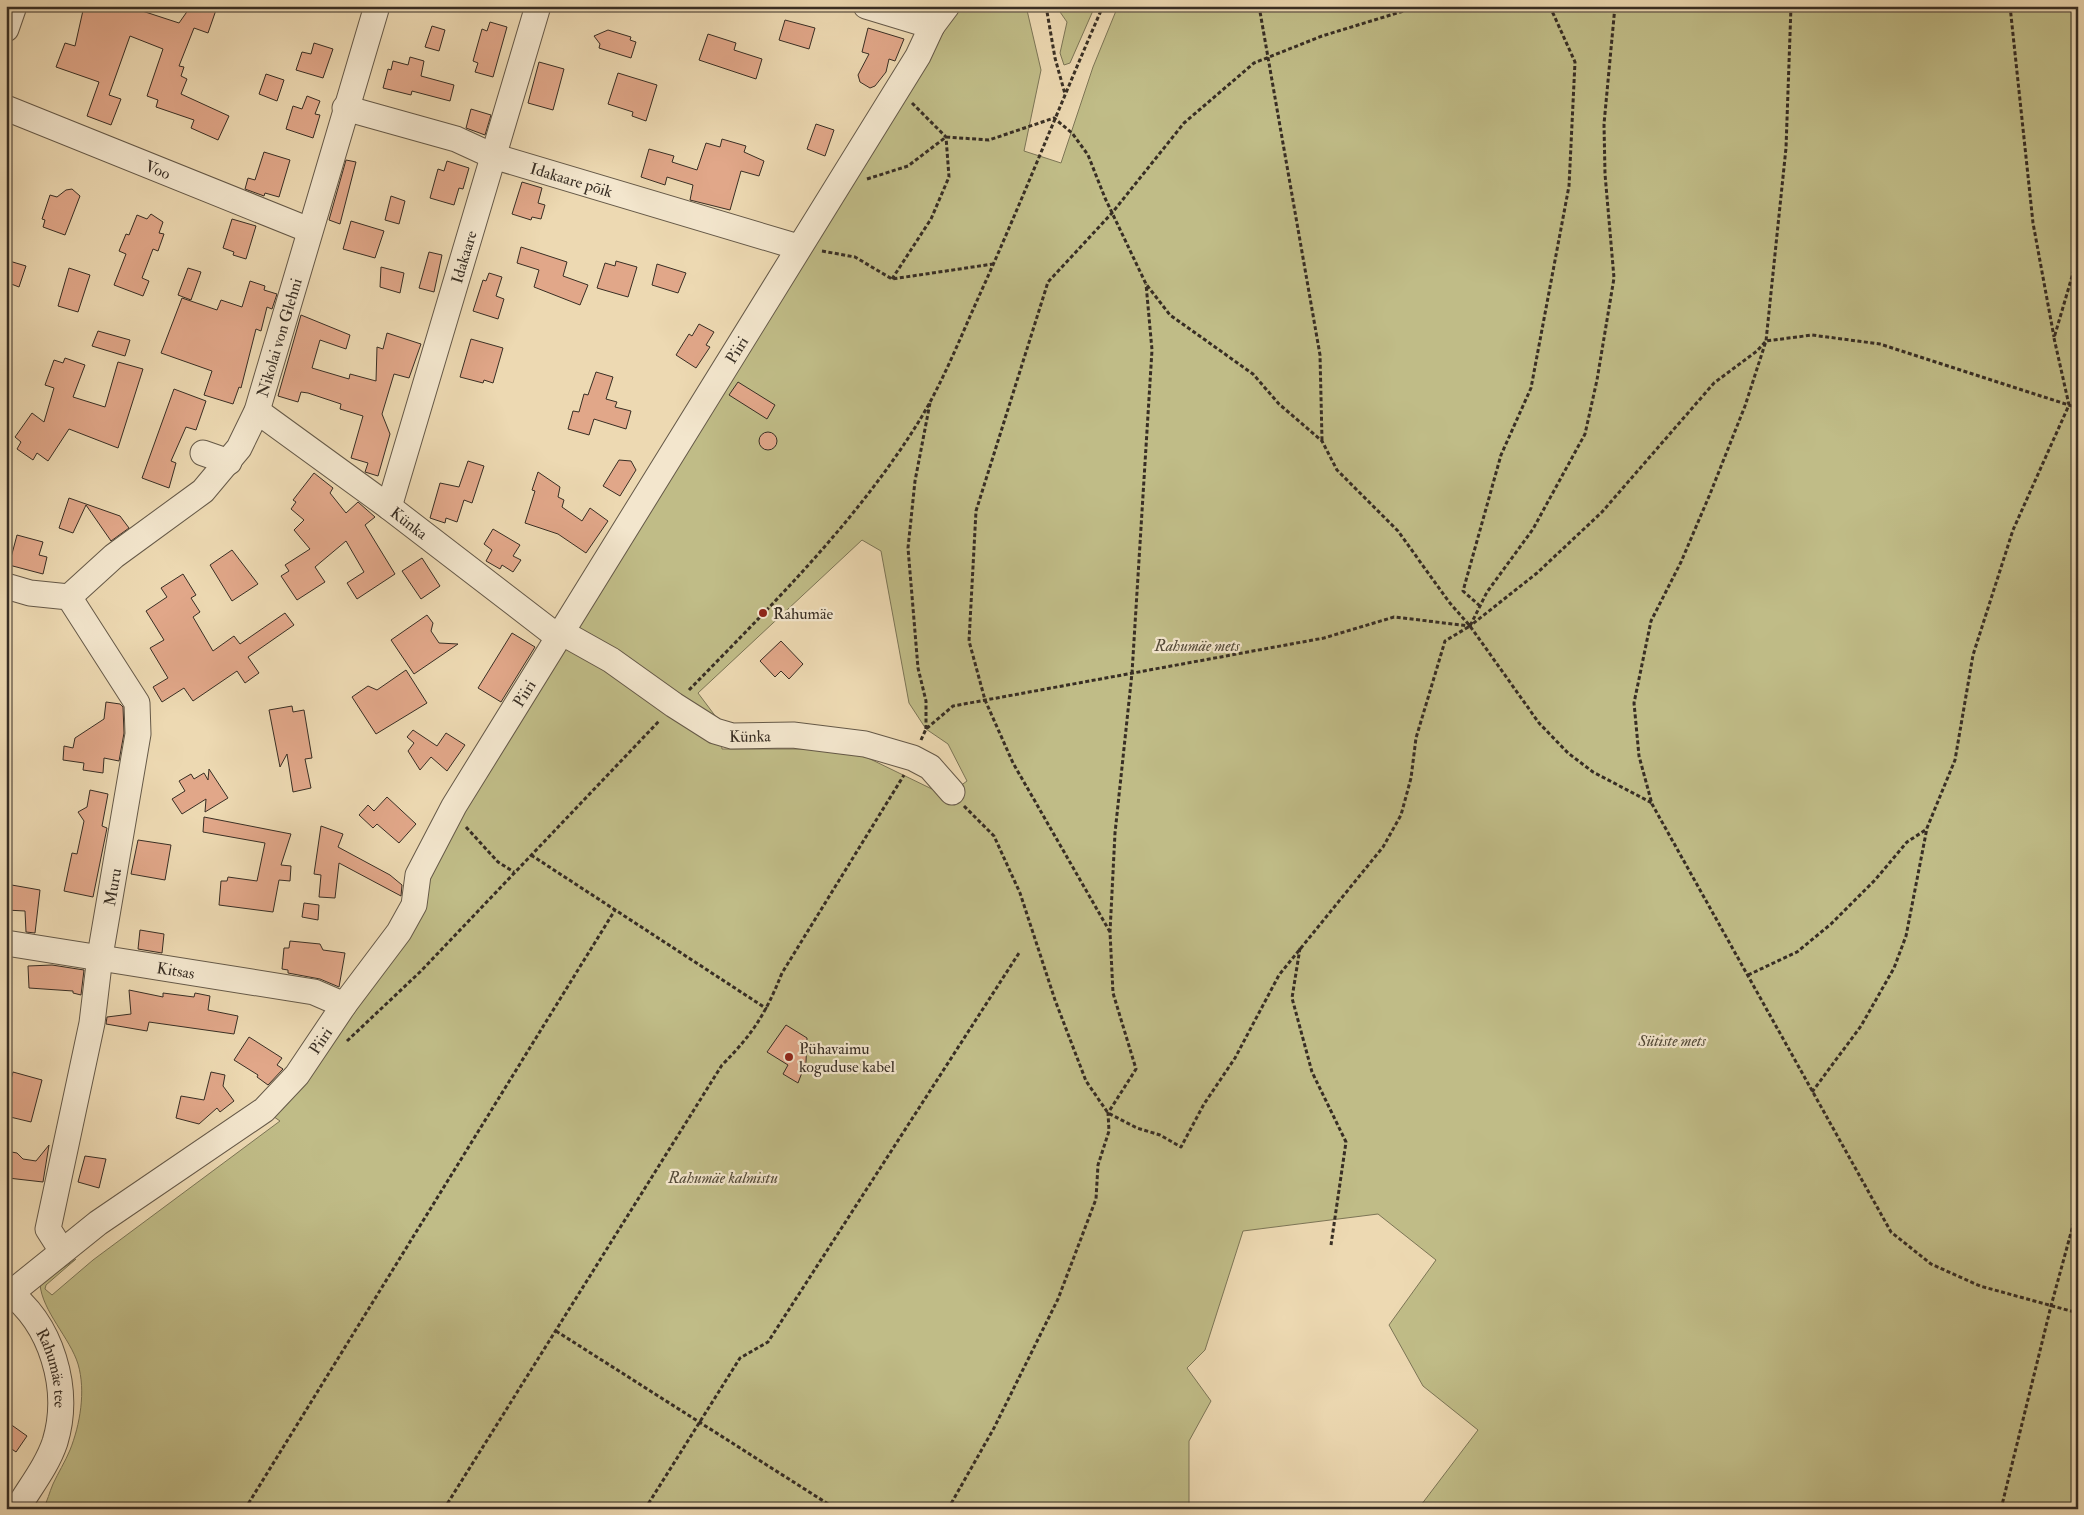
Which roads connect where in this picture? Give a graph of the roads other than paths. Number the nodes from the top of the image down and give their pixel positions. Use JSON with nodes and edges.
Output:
{"nodes":[{"id":1,"x":14,"y":6,"type":"edge"},
{"id":2,"x":377,"y":6,"type":"edge"},
{"id":3,"x":538,"y":6,"type":"edge"},
{"id":4,"x":866,"y":6,"type":"edge"},
{"id":5,"x":948,"y":6,"type":"edge"},
{"id":6,"x":932,"y":26,"type":"junction"},
{"id":7,"x":6,"y":29,"type":"edge"},
{"id":8,"x":6,"y":108,"type":"edge"},
{"id":9,"x":345,"y":108,"type":"junction"},
{"id":10,"x":494,"y":156,"type":"junction"},
{"id":11,"x":309,"y":230,"type":"junction"},
{"id":12,"x":798,"y":247,"type":"junction"},
{"id":13,"x":257,"y":411,"type":"junction"},
{"id":14,"x":203,"y":453,"type":"dead end"},
{"id":15,"x":229,"y":462,"type":"junction"},
{"id":16,"x":389,"y":507,"type":"junction"},
{"id":17,"x":6,"y":586,"type":"edge"},
{"id":18,"x":69,"y":597,"type":"junction"},
{"id":19,"x":560,"y":635,"type":"junction"},
{"id":20,"x":952,"y":792,"type":"road end"},
{"id":21,"x":6,"y":943,"type":"edge"},
{"id":22,"x":100,"y":956,"type":"junction"},
{"id":23,"x":344,"y":1005,"type":"junction"},
{"id":24,"x":62,"y":1252,"type":"junction"},
{"id":25,"x":9,"y":1292,"type":"edge"},
{"id":26,"x":17,"y":1509,"type":"edge"}],
"edges":[{"from":1,"to":7,"type":"street"},
{"from":2,"to":9,"type":"street","name":"Nikolai von Glehni"},
{"from":3,"to":10,"type":"street","name":"Idakaare"},
{"from":4,"to":6,"type":"street"},
{"from":5,"to":6,"type":"street","name":"Piiri"},
{"from":6,"to":12,"type":"street","name":"Piiri"},
{"from":8,"to":11,"type":"street","name":"Voo"},
{"from":9,"to":10,"type":"street","name":"Idakaare põik"},
{"from":9,"to":11,"type":"street","name":"Nikolai von Glehni"},
{"from":10,"to":12,"type":"street","name":"Idakaare põik"},
{"from":10,"to":16,"type":"street","name":"Idakaare"},
{"from":11,"to":13,"type":"street","name":"Nikolai von Glehni"},
{"from":12,"to":19,"type":"street","name":"Piiri"},
{"from":13,"to":15,"type":"street","name":"Nikolai von Glehni"},
{"from":13,"to":16,"type":"street","name":"Künka"},
{"from":14,"to":15,"type":"street"},
{"from":15,"to":18,"type":"street","name":"Nikolai von Glehni"},
{"from":16,"to":19,"type":"street","name":"Künka"},
{"from":17,"to":18,"type":"street"},
{"from":18,"to":22,"type":"street","name":"Muru"},
{"from":19,"to":20,"type":"street","name":"Künka"},
{"from":19,"to":23,"type":"street","name":"Piiri"},
{"from":21,"to":22,"type":"street","name":"Kitsas"},
{"from":22,"to":23,"type":"street","name":"Kitsas"},
{"from":22,"to":24,"type":"street","name":"Muru"},
{"from":23,"to":24,"type":"street","name":"Piiri"},
{"from":24,"to":25,"type":"street","name":"Piiri"},
{"from":25,"to":26,"type":"street","name":"Rahumäe tee"}]}
